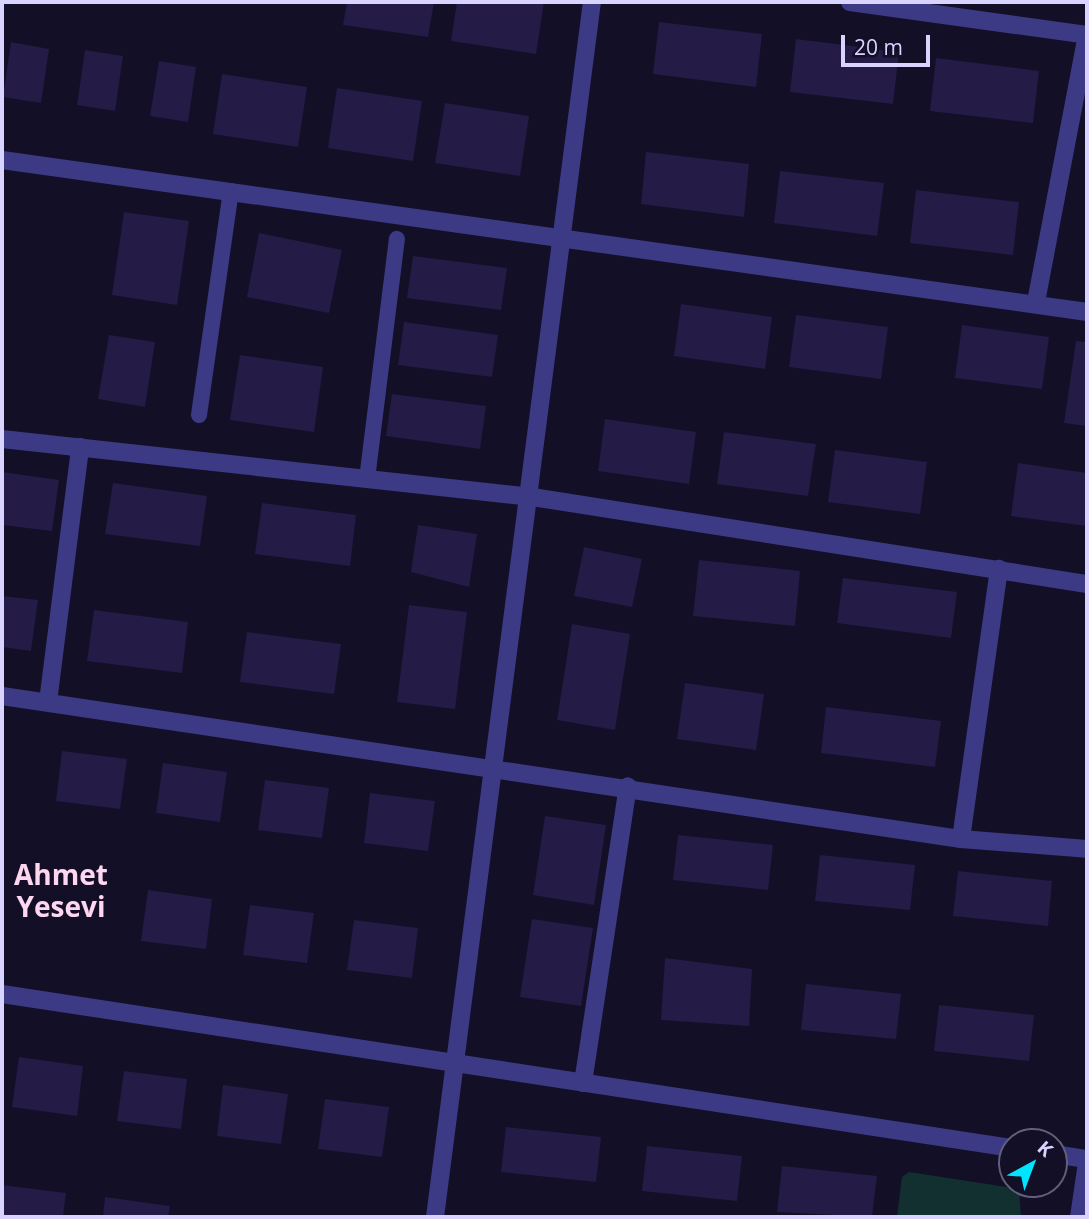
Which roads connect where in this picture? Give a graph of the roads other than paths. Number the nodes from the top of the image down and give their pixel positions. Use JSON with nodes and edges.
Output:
{"nodes":[{"id":1,"x":592,"y":2,"type":"edge"},
{"id":2,"x":850,"y":2,"type":"edge"},
{"id":3,"x":1087,"y":35,"type":"edge"},
{"id":4,"x":2,"y":160,"type":"edge"},
{"id":5,"x":231,"y":191,"type":"junction"},
{"id":6,"x":566,"y":237,"type":"junction"},
{"id":7,"x":397,"y":239,"type":"dead end"},
{"id":8,"x":1036,"y":302,"type":"junction"},
{"id":9,"x":1087,"y":312,"type":"edge"},
{"id":10,"x":199,"y":415,"type":"dead end"},
{"id":11,"x":2,"y":439,"type":"edge"},
{"id":12,"x":80,"y":447,"type":"junction"},
{"id":13,"x":367,"y":479,"type":"junction"},
{"id":14,"x":532,"y":497,"type":"junction"},
{"id":15,"x":999,"y":569,"type":"junction"},
{"id":16,"x":1087,"y":584,"type":"edge"},
{"id":17,"x":2,"y":696,"type":"edge"},
{"id":18,"x":48,"y":702,"type":"junction"},
{"id":19,"x":497,"y":766,"type":"junction"},
{"id":20,"x":628,"y":786,"type":"junction"},
{"id":21,"x":961,"y":838,"type":"junction"},
{"id":22,"x":1087,"y":849,"type":"edge"},
{"id":23,"x":2,"y":994,"type":"edge"},
{"id":24,"x":458,"y":1064,"type":"junction"},
{"id":25,"x":583,"y":1083,"type":"junction"},
{"id":26,"x":998,"y":1146,"type":"edge"},
{"id":27,"x":1068,"y":1157,"type":"edge"},
{"id":28,"x":1087,"y":1161,"type":"edge"},
{"id":29,"x":435,"y":1217,"type":"edge"},
{"id":30,"x":1079,"y":1217,"type":"edge"}],
"edges":[{"from":1,"to":6,"type":"street"},
{"from":2,"to":3,"type":"street"},
{"from":3,"to":8,"type":"street"},
{"from":4,"to":5,"type":"street"},
{"from":5,"to":6,"type":"street"},
{"from":5,"to":10,"type":"lane"},
{"from":6,"to":8,"type":"street"},
{"from":6,"to":14,"type":"street"},
{"from":7,"to":13,"type":"lane"},
{"from":8,"to":9,"type":"street"},
{"from":11,"to":12,"type":"street"},
{"from":12,"to":13,"type":"street"},
{"from":12,"to":18,"type":"street"},
{"from":13,"to":14,"type":"street"},
{"from":14,"to":15,"type":"street"},
{"from":14,"to":19,"type":"street"},
{"from":15,"to":16,"type":"street"},
{"from":15,"to":21,"type":"street"},
{"from":17,"to":18,"type":"street"},
{"from":18,"to":19,"type":"street"},
{"from":19,"to":20,"type":"street"},
{"from":19,"to":24,"type":"street"},
{"from":20,"to":21,"type":"street"},
{"from":20,"to":25,"type":"street"},
{"from":21,"to":22,"type":"street"},
{"from":23,"to":24,"type":"street"},
{"from":24,"to":25,"type":"street"},
{"from":24,"to":29,"type":"street"},
{"from":25,"to":26,"type":"street"},
{"from":27,"to":28,"type":"street"},
{"from":28,"to":30,"type":"street"}]}
